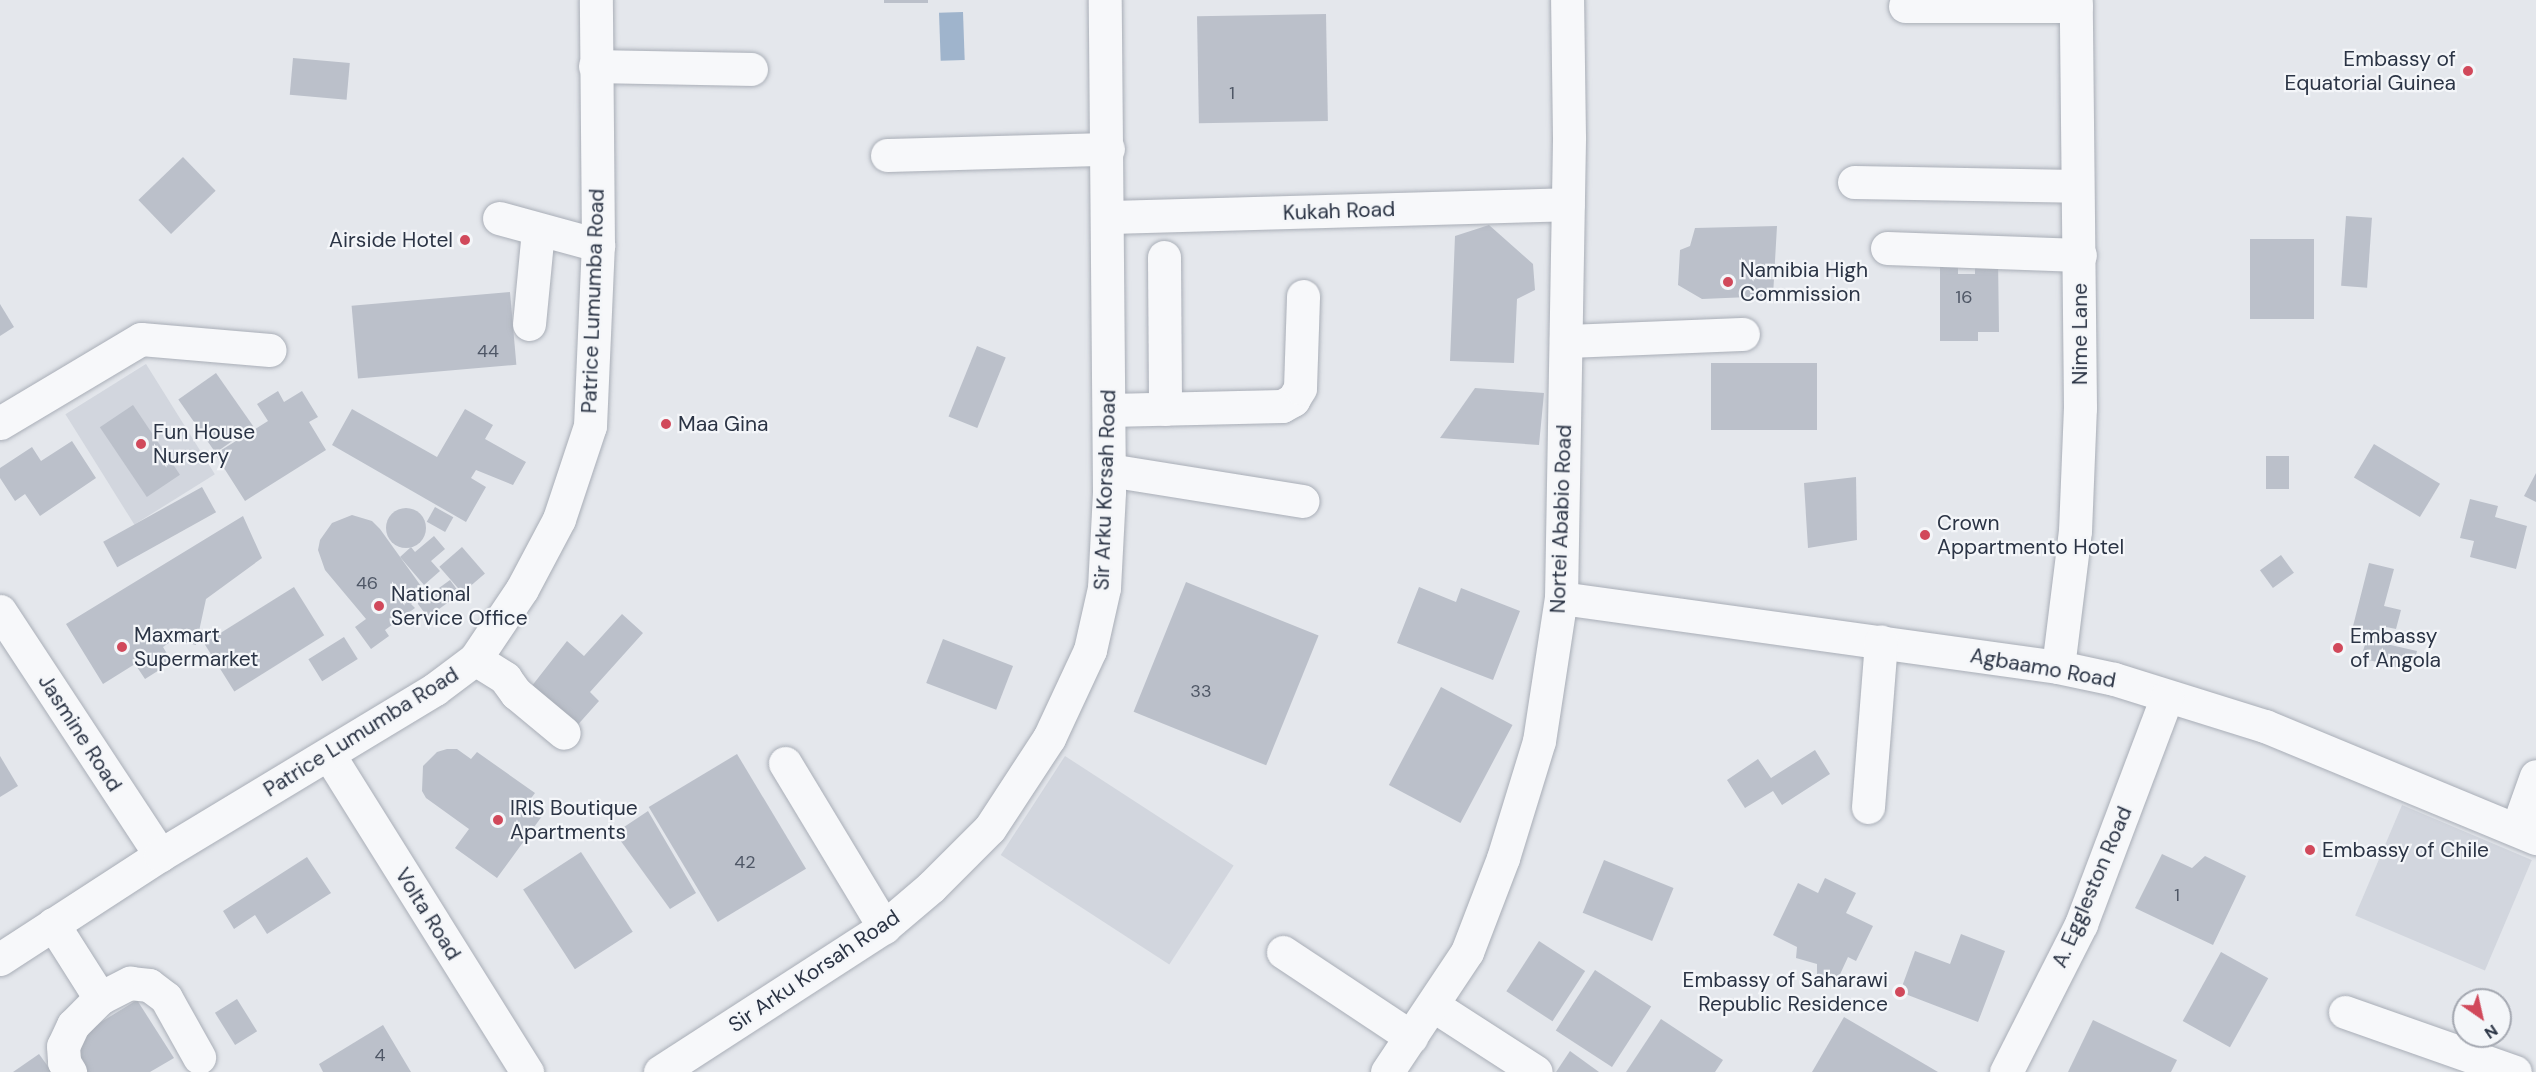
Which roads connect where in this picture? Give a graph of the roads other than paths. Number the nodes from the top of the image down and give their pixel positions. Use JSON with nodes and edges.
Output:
{"nodes":[{"id":1,"x":596,"y":0,"type":"edge"},
{"id":2,"x":1105,"y":0,"type":"edge"},
{"id":3,"x":1567,"y":0,"type":"edge"},
{"id":4,"x":2076,"y":3,"type":"edge"},
{"id":5,"x":1905,"y":6,"type":"dead end"},
{"id":6,"x":595,"y":66,"type":"junction"},
{"id":7,"x":751,"y":69,"type":"dead end"},
{"id":8,"x":1108,"y":149,"type":"junction"},
{"id":9,"x":887,"y":155,"type":"dead end"},
{"id":10,"x":1854,"y":182,"type":"dead end"},
{"id":11,"x":2076,"y":186,"type":"junction"},
{"id":12,"x":1568,"y":204,"type":"junction"},
{"id":13,"x":1109,"y":217,"type":"junction"},
{"id":14,"x":499,"y":218,"type":"dead end"},
{"id":15,"x":538,"y":230,"type":"junction"},
{"id":16,"x":598,"y":245,"type":"junction"},
{"id":17,"x":1887,"y":248,"type":"dead end"},
{"id":18,"x":2080,"y":255,"type":"junction"},
{"id":19,"x":1164,"y":257,"type":"dead end"},
{"id":20,"x":1304,"y":296,"type":"dead end"},
{"id":21,"x":529,"y":324,"type":"dead end"},
{"id":22,"x":1743,"y":333,"type":"dead end"},
{"id":23,"x":1566,"y":341,"type":"junction"},
{"id":24,"x":270,"y":350,"type":"dead end"},
{"id":25,"x":1166,"y":409,"type":"junction"},
{"id":26,"x":1109,"y":410,"type":"junction"},
{"id":27,"x":0,"y":423,"type":"edge"},
{"id":28,"x":1109,"y":470,"type":"junction"},
{"id":29,"x":1303,"y":501,"type":"dead end"},
{"id":30,"x":1561,"y":598,"type":"junction"},
{"id":31,"x":0,"y":611,"type":"edge"},
{"id":32,"x":1881,"y":642,"type":"junction"},
{"id":33,"x":475,"y":659,"type":"junction"},
{"id":34,"x":2058,"y":667,"type":"junction"},
{"id":35,"x":2167,"y":697,"type":"junction"},
{"id":36,"x":564,"y":733,"type":"dead end"},
{"id":37,"x":329,"y":755,"type":"junction"},
{"id":38,"x":785,"y":763,"type":"dead end"},
{"id":39,"x":2536,"y":776,"type":"edge"},
{"id":40,"x":1868,"y":807,"type":"dead end"},
{"id":41,"x":2527,"y":833,"type":"edge"},
{"id":42,"x":160,"y":855,"type":"junction"},
{"id":43,"x":53,"y":924,"type":"junction"},
{"id":44,"x":884,"y":927,"type":"junction"},
{"id":45,"x":1283,"y":952,"type":"dead end"},
{"id":46,"x":0,"y":959,"type":"edge"},
{"id":47,"x":100,"y":998,"type":"junction"},
{"id":48,"x":1434,"y":1006,"type":"junction"},
{"id":49,"x":2344,"y":1012,"type":"dead end"},
{"id":50,"x":1411,"y":1037,"type":"junction"},
{"id":51,"x":200,"y":1057,"type":"dead end"},
{"id":52,"x":70,"y":1072,"type":"edge"},
{"id":53,"x":527,"y":1072,"type":"edge"},
{"id":54,"x":660,"y":1072,"type":"edge"},
{"id":55,"x":1387,"y":1072,"type":"edge"},
{"id":56,"x":1536,"y":1072,"type":"edge"},
{"id":57,"x":2006,"y":1072,"type":"edge"},
{"id":58,"x":2515,"y":1072,"type":"edge"}],
"edges":[{"from":1,"to":6,"type":"street","name":"Patrice Lumumba Road"},
{"from":2,"to":8,"type":"street","name":"Sir Arku Korsah Road"},
{"from":3,"to":12,"type":"street","name":"Nortei Ababio Road"},
{"from":4,"to":5,"type":"street"},
{"from":4,"to":11,"type":"street","name":"Nime Lane"},
{"from":6,"to":7,"type":"street"},
{"from":6,"to":16,"type":"street","name":"Patrice Lumumba Road"},
{"from":8,"to":9,"type":"street"},
{"from":8,"to":13,"type":"street","name":"Sir Arku Korsah Road"},
{"from":10,"to":11,"type":"street"},
{"from":11,"to":18,"type":"street","name":"Nime Lane"},
{"from":12,"to":13,"type":"street","name":"Kukah Road"},
{"from":12,"to":23,"type":"street","name":"Nortei Ababio Road"},
{"from":13,"to":26,"type":"street","name":"Sir Arku Korsah Road"},
{"from":14,"to":15,"type":"street"},
{"from":15,"to":16,"type":"street"},
{"from":15,"to":21,"type":"street"},
{"from":16,"to":33,"type":"street","name":"Patrice Lumumba Road"},
{"from":17,"to":18,"type":"street"},
{"from":18,"to":34,"type":"street","name":"Nime Lane"},
{"from":19,"to":25,"type":"street"},
{"from":20,"to":25,"type":"street"},
{"from":22,"to":23,"type":"street"},
{"from":23,"to":30,"type":"street","name":"Nortei Ababio Road"},
{"from":24,"to":27,"type":"street"},
{"from":25,"to":26,"type":"street"},
{"from":26,"to":28,"type":"street","name":"Sir Arku Korsah Road"},
{"from":28,"to":29,"type":"street"},
{"from":28,"to":44,"type":"street","name":"Sir Arku Korsah Road"},
{"from":30,"to":32,"type":"street","name":"Agbaamo Road"},
{"from":30,"to":48,"type":"street","name":"Nortei Ababio Road"},
{"from":31,"to":42,"type":"street","name":"Jasmine Road"},
{"from":32,"to":34,"type":"street","name":"Agbaamo Road"},
{"from":32,"to":40,"type":"street"},
{"from":33,"to":36,"type":"street"},
{"from":33,"to":37,"type":"street","name":"Patrice Lumumba Road"},
{"from":34,"to":35,"type":"street","name":"Agbaamo Road"},
{"from":35,"to":41,"type":"street","name":"Agbaamo Road"},
{"from":35,"to":57,"type":"street","name":"A. Eggleston Road"},
{"from":37,"to":42,"type":"street","name":"Patrice Lumumba Road"},
{"from":37,"to":53,"type":"street","name":"Volta Road"},
{"from":38,"to":44,"type":"street"},
{"from":39,"to":41,"type":"street"},
{"from":42,"to":43,"type":"street","name":"Patrice Lumumba Road"},
{"from":43,"to":46,"type":"street","name":"Patrice Lumumba Road"},
{"from":43,"to":47,"type":"street"},
{"from":44,"to":54,"type":"street","name":"Sir Arku Korsah Road"},
{"from":45,"to":50,"type":"street"},
{"from":47,"to":51,"type":"street"},
{"from":47,"to":52,"type":"street"},
{"from":48,"to":50,"type":"street","name":"Nortei Ababio Road"},
{"from":48,"to":56,"type":"street"},
{"from":49,"to":58,"type":"street"},
{"from":50,"to":55,"type":"street","name":"Nortei Ababio Road"}]}
